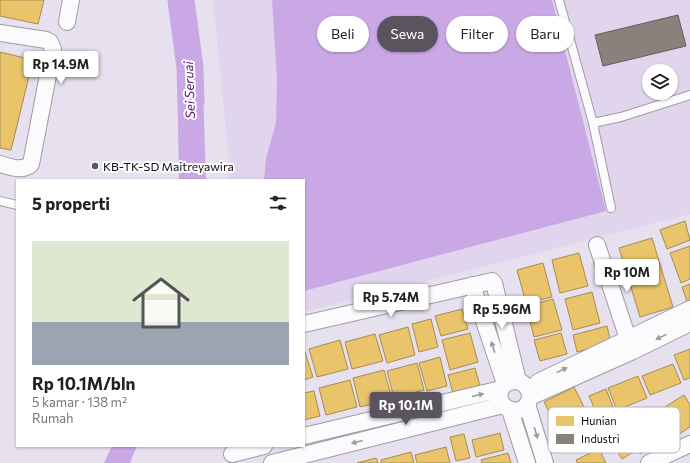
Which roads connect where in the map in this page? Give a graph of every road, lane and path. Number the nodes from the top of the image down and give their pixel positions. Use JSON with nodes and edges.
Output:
{"nodes":[{"id":1,"x":71,"y":0,"type":"edge"},
{"id":2,"x":559,"y":0,"type":"edge"},
{"id":3,"x":67,"y":22,"type":"dead end"},
{"id":4,"x":0,"y":33,"type":"edge"},
{"id":5,"x":690,"y":95,"type":"edge"},
{"id":6,"x":593,"y":123,"type":"junction"},
{"id":7,"x":0,"y":164,"type":"edge"},
{"id":8,"x":0,"y":201,"type":"edge"},
{"id":9,"x":16,"y":205,"type":"edge"},
{"id":10,"x":611,"y":208,"type":"dead end"},
{"id":11,"x":597,"y":245,"type":"dead end"},
{"id":12,"x":690,"y":309,"type":"edge"},
{"id":13,"x":690,"y":323,"type":"edge"},
{"id":14,"x":305,"y":324,"type":"edge"},
{"id":15,"x":630,"y":344,"type":"junction"},
{"id":16,"x":518,"y":390,"type":"junction"},
{"id":17,"x":507,"y":408,"type":"junction"},
{"id":18,"x":305,"y":436,"type":"edge"},
{"id":19,"x":690,"y":444,"type":"edge"},
{"id":20,"x":260,"y":447,"type":"edge"},
{"id":21,"x":680,"y":449,"type":"edge"},
{"id":22,"x":671,"y":453,"type":"edge"},
{"id":23,"x":231,"y":454,"type":"edge"},
{"id":24,"x":272,"y":463,"type":"edge"},
{"id":25,"x":527,"y":463,"type":"edge"},
{"id":26,"x":545,"y":463,"type":"edge"},
{"id":27,"x":649,"y":463,"type":"edge"}],
"edges":[{"from":1,"to":3,"type":"street"},
{"from":2,"to":6,"type":"lane"},
{"from":4,"to":7,"type":"street"},
{"from":5,"to":6,"type":"lane"},
{"from":6,"to":10,"type":"lane"},
{"from":8,"to":9,"type":"lane"},
{"from":11,"to":15,"type":"street"},
{"from":12,"to":15,"type":"street"},
{"from":13,"to":15,"type":"street","one_way":true},
{"from":14,"to":16,"type":"street"},
{"from":15,"to":16,"type":"street"},
{"from":16,"to":17,"type":"street"},
{"from":16,"to":17,"type":"street"},
{"from":18,"to":16,"type":"street","one_way":true},
{"from":16,"to":26,"type":"street","one_way":true},
{"from":17,"to":24,"type":"street","one_way":true},
{"from":17,"to":25,"type":"street"},
{"from":19,"to":21,"type":"street"},
{"from":20,"to":23,"type":"street"},
{"from":22,"to":27,"type":"street"}]}
